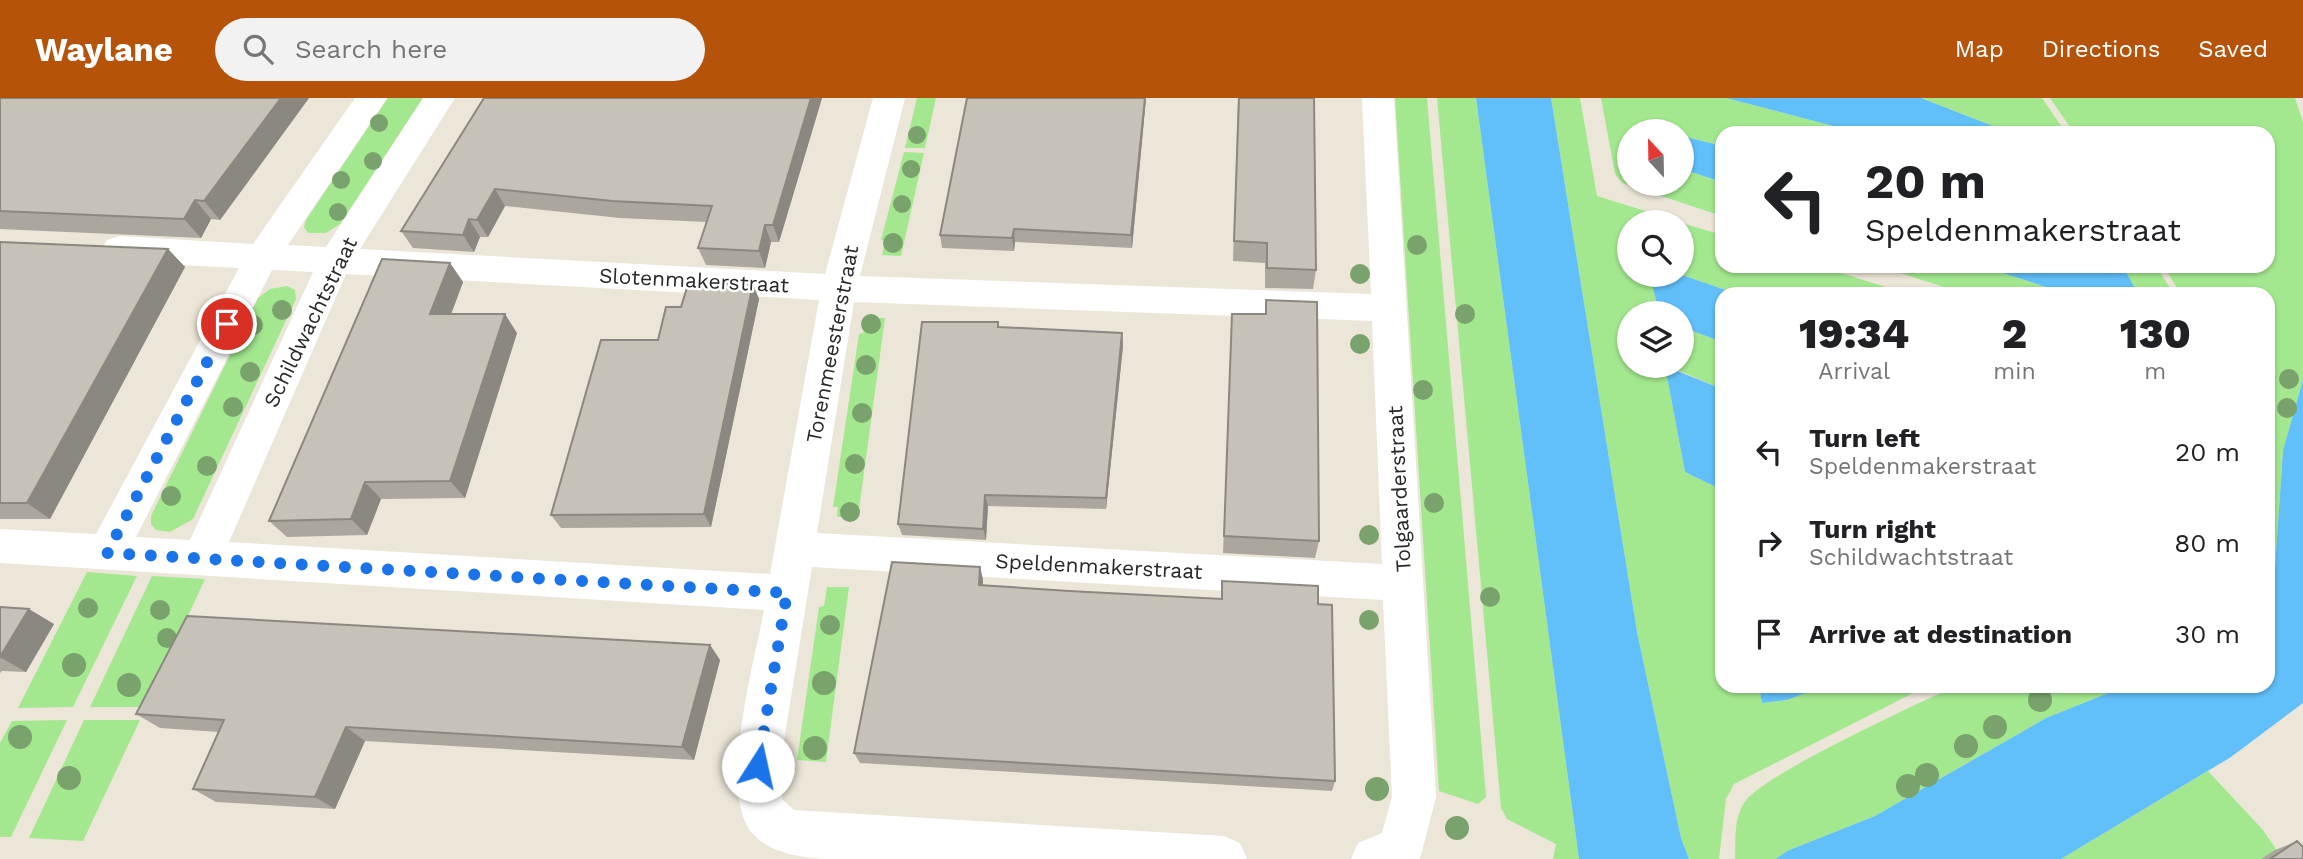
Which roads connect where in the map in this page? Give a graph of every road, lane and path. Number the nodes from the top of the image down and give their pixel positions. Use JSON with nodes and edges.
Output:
{"nodes":[{"id":1,"x":371,"y":98,"type":"edge"},
{"id":2,"x":439,"y":98,"type":"edge"},
{"id":3,"x":889,"y":98,"type":"edge"},
{"id":4,"x":1378,"y":98,"type":"edge"},
{"id":5,"x":88,"y":247,"type":"edge"},
{"id":6,"x":263,"y":255,"type":"junction"},
{"id":7,"x":335,"y":259,"type":"junction"},
{"id":8,"x":839,"y":288,"type":"junction"},
{"id":9,"x":1389,"y":307,"type":"junction"},
{"id":10,"x":0,"y":546,"type":"edge"},
{"id":11,"x":795,"y":549,"type":"junction"},
{"id":12,"x":107,"y":553,"type":"junction"},
{"id":13,"x":202,"y":557,"type":"junction"},
{"id":14,"x":1404,"y":583,"type":"junction"},
{"id":15,"x":787,"y":593,"type":"junction"},
{"id":16,"x":1224,"y":859,"type":"edge"},
{"id":17,"x":1374,"y":859,"type":"edge"}],
"edges":[{"from":1,"to":6,"type":"street"},
{"from":2,"to":7,"type":"street","name":"Schildwachtstraat"},
{"from":3,"to":8,"type":"street","name":"Torenmeesterstraat"},
{"from":4,"to":9,"type":"street","name":"Tolgaarderstraat"},
{"from":5,"to":6,"type":"street","name":"Slotenmakerstraat"},
{"from":6,"to":7,"type":"street","name":"Slotenmakerstraat"},
{"from":6,"to":12,"type":"street"},
{"from":7,"to":8,"type":"street","name":"Slotenmakerstraat"},
{"from":7,"to":13,"type":"street","name":"Schildwachtstraat"},
{"from":8,"to":9,"type":"street","name":"Slotenmakerstraat"},
{"from":8,"to":11,"type":"street","name":"Torenmeesterstraat"},
{"from":9,"to":14,"type":"street","name":"Tolgaarderstraat"},
{"from":10,"to":12,"type":"street"},
{"from":11,"to":14,"type":"street","name":"Speldenmakerstraat"},
{"from":11,"to":15,"type":"street","name":"Torenmeesterstraat"},
{"from":12,"to":13,"type":"street"},
{"from":13,"to":15,"type":"street"},
{"from":14,"to":17,"type":"street","name":"Tolgaarderstraat"},
{"from":15,"to":16,"type":"street"}]}
